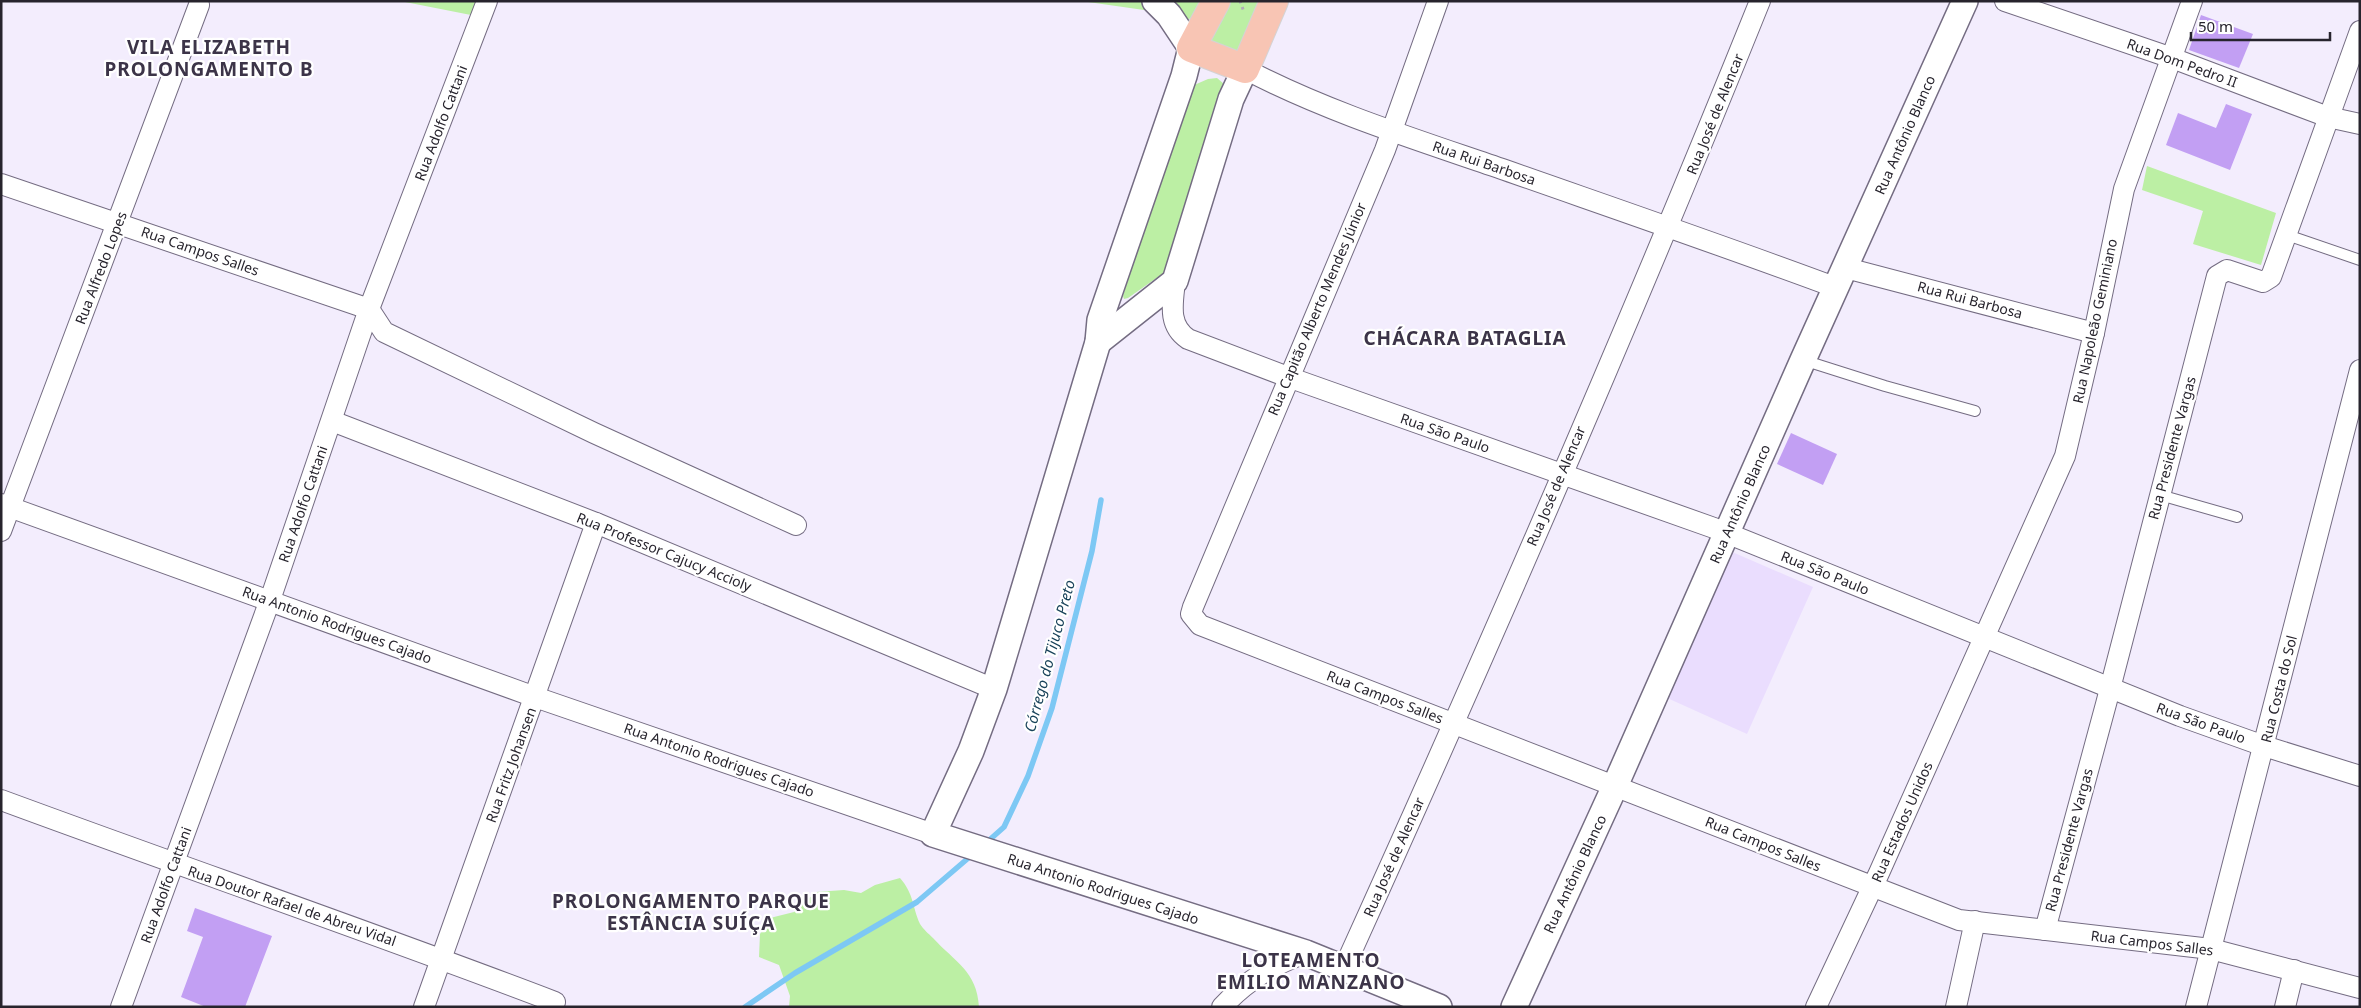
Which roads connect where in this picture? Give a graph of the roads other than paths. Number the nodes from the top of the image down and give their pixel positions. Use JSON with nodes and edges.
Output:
{"nodes":[{"id":1,"x":487,"y":1,"type":"edge"},
{"id":2,"x":1155,"y":1,"type":"edge"},
{"id":3,"x":1216,"y":1,"type":"edge"},
{"id":4,"x":1274,"y":1,"type":"edge"},
{"id":5,"x":1438,"y":1,"type":"edge"},
{"id":6,"x":1760,"y":1,"type":"edge"},
{"id":7,"x":1965,"y":1,"type":"edge"},
{"id":8,"x":2005,"y":1,"type":"edge"},
{"id":9,"x":2192,"y":1,"type":"edge"},
{"id":10,"x":199,"y":5,"type":"dead end"},
{"id":11,"x":2360,"y":31,"type":"edge"},
{"id":12,"x":1191,"y":48,"type":"junction"},
{"id":13,"x":2172,"y":58,"type":"junction"},
{"id":14,"x":1245,"y":69,"type":"junction"},
{"id":15,"x":2328,"y":118,"type":"junction"},
{"id":16,"x":2360,"y":124,"type":"edge"},
{"id":17,"x":1391,"y":131,"type":"junction"},
{"id":18,"x":1,"y":184,"type":"edge"},
{"id":19,"x":118,"y":222,"type":"junction"},
{"id":20,"x":1669,"y":227,"type":"junction"},
{"id":21,"x":2287,"y":235,"type":"junction"},
{"id":22,"x":2360,"y":260,"type":"edge"},
{"id":23,"x":1841,"y":278,"type":"junction"},
{"id":24,"x":1175,"y":281,"type":"junction"},
{"id":25,"x":369,"y":309,"type":"junction"},
{"id":26,"x":2094,"y":333,"type":"junction"},
{"id":27,"x":1098,"y":342,"type":"junction"},
{"id":28,"x":1803,"y":360,"type":"junction"},
{"id":29,"x":2360,"y":370,"type":"edge"},
{"id":30,"x":1288,"y":377,"type":"junction"},
{"id":31,"x":1975,"y":411,"type":"dead end"},
{"id":32,"x":332,"y":422,"type":"junction"},
{"id":33,"x":1562,"y":474,"type":"junction"},
{"id":34,"x":2160,"y":495,"type":"junction"},
{"id":35,"x":6,"y":506,"type":"edge"},
{"id":36,"x":2237,"y":517,"type":"dead end"},
{"id":37,"x":596,"y":523,"type":"junction"},
{"id":38,"x":796,"y":525,"type":"dead end"},
{"id":39,"x":1,"y":530,"type":"edge"},
{"id":40,"x":1727,"y":534,"type":"junction"},
{"id":41,"x":270,"y":600,"type":"junction"},
{"id":42,"x":1191,"y":614,"type":"joint"},
{"id":43,"x":1985,"y":636,"type":"junction"},
{"id":44,"x":994,"y":689,"type":"junction"},
{"id":45,"x":2110,"y":689,"type":"junction"},
{"id":46,"x":535,"y":697,"type":"junction"},
{"id":47,"x":1454,"y":724,"type":"junction"},
{"id":48,"x":2264,"y":746,"type":"junction"},
{"id":49,"x":2360,"y":776,"type":"edge"},
{"id":50,"x":1615,"y":786,"type":"junction"},
{"id":51,"x":1,"y":800,"type":"edge"},
{"id":52,"x":938,"y":836,"type":"junction"},
{"id":53,"x":174,"y":864,"type":"junction"},
{"id":54,"x":1872,"y":887,"type":"junction"},
{"id":55,"x":1975,"y":921,"type":"junction"},
{"id":56,"x":2044,"y":930,"type":"junction"},
{"id":57,"x":2211,"y":949,"type":"junction"},
{"id":58,"x":1306,"y":953,"type":"junction"},
{"id":59,"x":442,"y":959,"type":"junction"},
{"id":60,"x":1344,"y":968,"type":"junction"},
{"id":61,"x":2294,"y":970,"type":"junction"},
{"id":62,"x":2360,"y":988,"type":"edge"},
{"id":63,"x":555,"y":1002,"type":"dead end"},
{"id":64,"x":121,"y":1007,"type":"edge"},
{"id":65,"x":424,"y":1007,"type":"edge"},
{"id":66,"x":1222,"y":1007,"type":"edge"},
{"id":67,"x":1439,"y":1007,"type":"edge"},
{"id":68,"x":1514,"y":1007,"type":"edge"},
{"id":69,"x":1816,"y":1007,"type":"edge"},
{"id":70,"x":1956,"y":1007,"type":"edge"},
{"id":71,"x":2196,"y":1007,"type":"edge"},
{"id":72,"x":2284,"y":1007,"type":"edge"}],
"edges":[{"from":1,"to":25,"type":"street","name":"Rua Adolfo Cattani"},
{"from":2,"to":12,"type":"street"},
{"from":3,"to":12,"type":"main road"},
{"from":4,"to":14,"type":"main road"},
{"from":5,"to":17,"type":"street","name":"Rua Capitão Alberto Mendes Júnior"},
{"from":6,"to":20,"type":"street","name":"Rua José de Alencar"},
{"from":7,"to":23,"type":"street","name":"Rua Antônio Blanco"},
{"from":8,"to":13,"type":"street","name":"Rua Dom Pedro II"},
{"from":9,"to":13,"type":"street","name":"Rua Napoleão Geminiano"},
{"from":10,"to":19,"type":"street","name":"Rua Alfredo Lopes"},
{"from":11,"to":15,"type":"street","name":"Rua Presidente Vargas"},
{"from":12,"to":14,"type":"main road","name":"Rua Rui Barbosa"},
{"from":12,"to":27,"type":"street"},
{"from":13,"to":15,"type":"street","name":"Rua Dom Pedro II"},
{"from":13,"to":26,"type":"street","name":"Rua Napoleão Geminiano"},
{"from":14,"to":17,"type":"street","name":"Rua Rui Barbosa"},
{"from":14,"to":24,"type":"street"},
{"from":15,"to":16,"type":"street","name":"Rua Dom Pedro II"},
{"from":15,"to":21,"type":"street","name":"Rua Presidente Vargas"},
{"from":17,"to":20,"type":"street","name":"Rua Rui Barbosa"},
{"from":17,"to":30,"type":"street","name":"Rua Capitão Alberto Mendes Júnior"},
{"from":18,"to":19,"type":"street","name":"Rua Campos Salles"},
{"from":19,"to":25,"type":"street","name":"Rua Campos Salles"},
{"from":19,"to":35,"type":"street","name":"Rua Alfredo Lopes"},
{"from":20,"to":23,"type":"street","name":"Rua Rui Barbosa"},
{"from":20,"to":33,"type":"street","name":"Rua José de Alencar"},
{"from":21,"to":22,"type":"lane"},
{"from":21,"to":34,"type":"street","name":"Rua Presidente Vargas"},
{"from":23,"to":26,"type":"street","name":"Rua Rui Barbosa"},
{"from":23,"to":28,"type":"street","name":"Rua Antônio Blanco"},
{"from":24,"to":27,"type":"street"},
{"from":24,"to":30,"type":"street","name":"Rua São Paulo"},
{"from":25,"to":32,"type":"street","name":"Rua Adolfo Cattani"},
{"from":25,"to":38,"type":"street"},
{"from":26,"to":43,"type":"street","name":"Rua Napoleão Geminiano"},
{"from":27,"to":44,"type":"street"},
{"from":28,"to":31,"type":"lane"},
{"from":28,"to":40,"type":"street","name":"Rua Antônio Blanco"},
{"from":29,"to":48,"type":"street","name":"Rua Costa do Sol"},
{"from":30,"to":33,"type":"street","name":"Rua São Paulo"},
{"from":30,"to":42,"type":"street","name":"Rua Capitão Alberto Mendes Júnior"},
{"from":32,"to":37,"type":"street","name":"Rua Professor Cajucy Accioly"},
{"from":32,"to":41,"type":"street","name":"Rua Adolfo Cattani"},
{"from":33,"to":40,"type":"street","name":"Rua São Paulo"},
{"from":33,"to":47,"type":"street","name":"Rua José de Alencar"},
{"from":34,"to":36,"type":"lane"},
{"from":34,"to":45,"type":"street","name":"Rua Presidente Vargas"},
{"from":35,"to":39,"type":"street","name":"Rua Alfredo Lopes"},
{"from":35,"to":41,"type":"street","name":"Rua Antonio Rodrigues Cajado"},
{"from":37,"to":44,"type":"street","name":"Rua Professor Cajucy Accioly"},
{"from":37,"to":46,"type":"street","name":"Rua Fritz Johansen"},
{"from":40,"to":43,"type":"street","name":"Rua São Paulo"},
{"from":40,"to":50,"type":"street","name":"Rua Antônio Blanco"},
{"from":41,"to":46,"type":"street","name":"Rua Antonio Rodrigues Cajado"},
{"from":41,"to":53,"type":"street","name":"Rua Adolfo Cattani"},
{"from":42,"to":47,"type":"street","name":"Rua Campos Salles"},
{"from":43,"to":45,"type":"street","name":"Rua São Paulo"},
{"from":43,"to":54,"type":"street","name":"Rua Estados Unidos"},
{"from":44,"to":52,"type":"street"},
{"from":45,"to":48,"type":"street","name":"Rua São Paulo"},
{"from":45,"to":56,"type":"street","name":"Rua Presidente Vargas"},
{"from":46,"to":52,"type":"street","name":"Rua Antonio Rodrigues Cajado"},
{"from":46,"to":59,"type":"street","name":"Rua Fritz Johansen"},
{"from":47,"to":50,"type":"street","name":"Rua Campos Salles"},
{"from":47,"to":60,"type":"street","name":"Rua José de Alencar"},
{"from":48,"to":49,"type":"street","name":"Rua São Paulo"},
{"from":48,"to":57,"type":"street","name":"Rua Costa do Sol"},
{"from":50,"to":54,"type":"street","name":"Rua Campos Salles"},
{"from":50,"to":68,"type":"street","name":"Rua Antônio Blanco"},
{"from":51,"to":53,"type":"street","name":"Rua Doutor Rafael de Abreu Vidal"},
{"from":52,"to":58,"type":"street","name":"Rua Antonio Rodrigues Cajado"},
{"from":53,"to":59,"type":"street","name":"Rua Doutor Rafael de Abreu Vidal"},
{"from":53,"to":64,"type":"street","name":"Rua Adolfo Cattani"},
{"from":54,"to":55,"type":"street","name":"Rua Campos Salles"},
{"from":54,"to":69,"type":"street","name":"Rua Estados Unidos"},
{"from":55,"to":56,"type":"street","name":"Rua Campos Salles"},
{"from":55,"to":70,"type":"street"},
{"from":56,"to":57,"type":"street","name":"Rua Campos Salles"},
{"from":57,"to":61,"type":"street","name":"Rua Campos Salles"},
{"from":57,"to":71,"type":"street","name":"Rua Costa do Sol"},
{"from":58,"to":60,"type":"street","name":"Rua Antonio Rodrigues Cajado"},
{"from":58,"to":66,"type":"street"},
{"from":59,"to":63,"type":"street","name":"Rua Doutor Rafael de Abreu Vidal"},
{"from":59,"to":65,"type":"street","name":"Rua Fritz Johansen"},
{"from":60,"to":67,"type":"street","name":"Rua Antonio Rodrigues Cajado"},
{"from":61,"to":62,"type":"street","name":"Rua Campos Salles"},
{"from":61,"to":72,"type":"street"}]}
